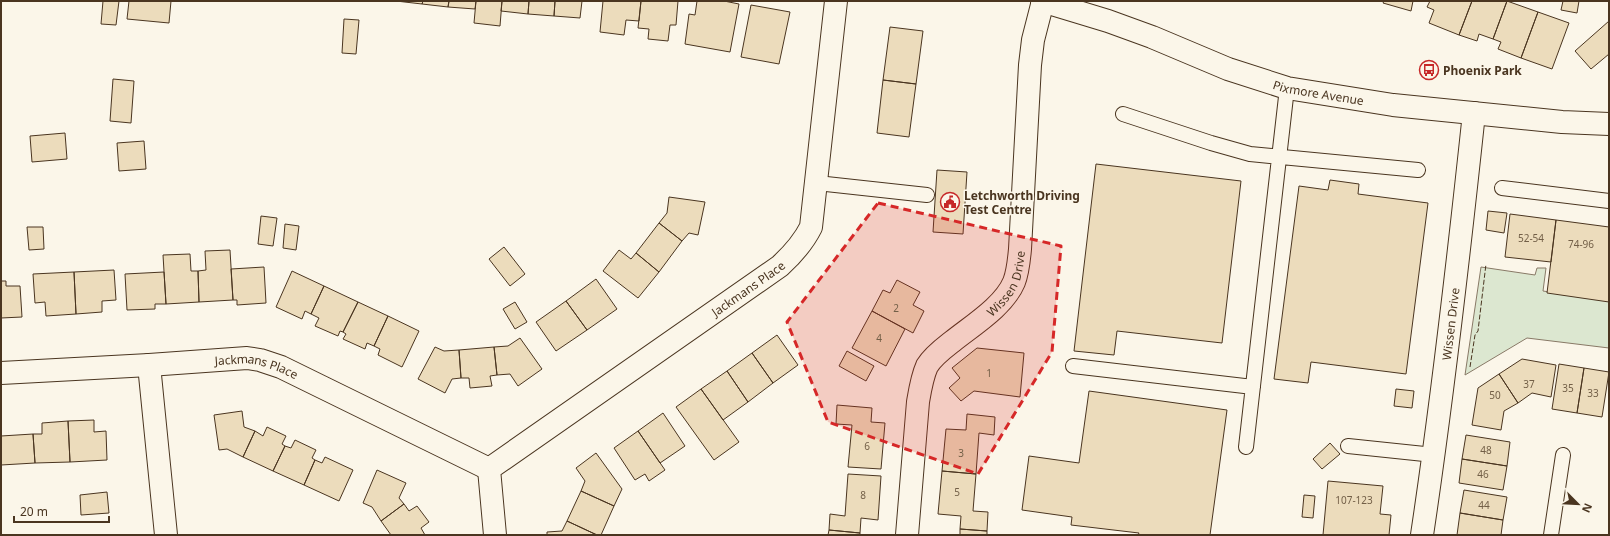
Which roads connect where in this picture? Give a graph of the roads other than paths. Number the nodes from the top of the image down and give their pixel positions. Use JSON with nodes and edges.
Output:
{"nodes":[{"id":1,"x":836,"y":1,"type":"edge"},
{"id":2,"x":1042,"y":1,"type":"edge"},
{"id":3,"x":1287,"y":88,"type":"junction"},
{"id":4,"x":1474,"y":113,"type":"junction"},
{"id":5,"x":1124,"y":114,"type":"dead end"},
{"id":6,"x":1609,"y":124,"type":"edge"},
{"id":7,"x":1280,"y":156,"type":"junction"},
{"id":8,"x":1418,"y":170,"type":"dead end"},
{"id":9,"x":817,"y":183,"type":"junction"},
{"id":10,"x":1502,"y":188,"type":"dead end"},
{"id":11,"x":927,"y":195,"type":"dead end"},
{"id":12,"x":1609,"y":201,"type":"edge"},
{"id":13,"x":149,"y":365,"type":"junction"},
{"id":14,"x":1073,"y":366,"type":"dead end"},
{"id":15,"x":1,"y":372,"type":"edge"},
{"id":16,"x":1253,"y":387,"type":"junction"},
{"id":17,"x":1348,"y":446,"type":"dead end"},
{"id":18,"x":1246,"y":447,"type":"dead end"},
{"id":19,"x":1434,"y":455,"type":"junction"},
{"id":20,"x":1564,"y":455,"type":"dead end"},
{"id":21,"x":489,"y":469,"type":"junction"},
{"id":22,"x":166,"y":535,"type":"edge"},
{"id":23,"x":495,"y":535,"type":"edge"},
{"id":24,"x":907,"y":535,"type":"edge"},
{"id":25,"x":1422,"y":535,"type":"edge"},
{"id":26,"x":1551,"y":535,"type":"edge"}],
"edges":[{"from":1,"to":9,"type":"street","name":"Jackmans Place"},
{"from":2,"to":3,"type":"street","name":"Pixmore Avenue"},
{"from":2,"to":24,"type":"street","name":"Wissen Drive"},
{"from":3,"to":4,"type":"street","name":"Pixmore Avenue"},
{"from":3,"to":7,"type":"lane"},
{"from":4,"to":6,"type":"street","name":"Pixmore Avenue"},
{"from":4,"to":19,"type":"street","name":"Wissen Drive"},
{"from":5,"to":7,"type":"lane"},
{"from":7,"to":8,"type":"lane"},
{"from":7,"to":16,"type":"lane"},
{"from":9,"to":11,"type":"lane"},
{"from":9,"to":21,"type":"street","name":"Jackmans Place"},
{"from":10,"to":12,"type":"lane"},
{"from":13,"to":15,"type":"street","name":"Jackmans Place"},
{"from":13,"to":21,"type":"street","name":"Jackmans Place"},
{"from":13,"to":22,"type":"street"},
{"from":14,"to":16,"type":"lane"},
{"from":16,"to":18,"type":"lane"},
{"from":17,"to":19,"type":"lane"},
{"from":19,"to":25,"type":"street","name":"Wissen Drive"},
{"from":20,"to":26,"type":"lane"},
{"from":21,"to":23,"type":"street"}]}
